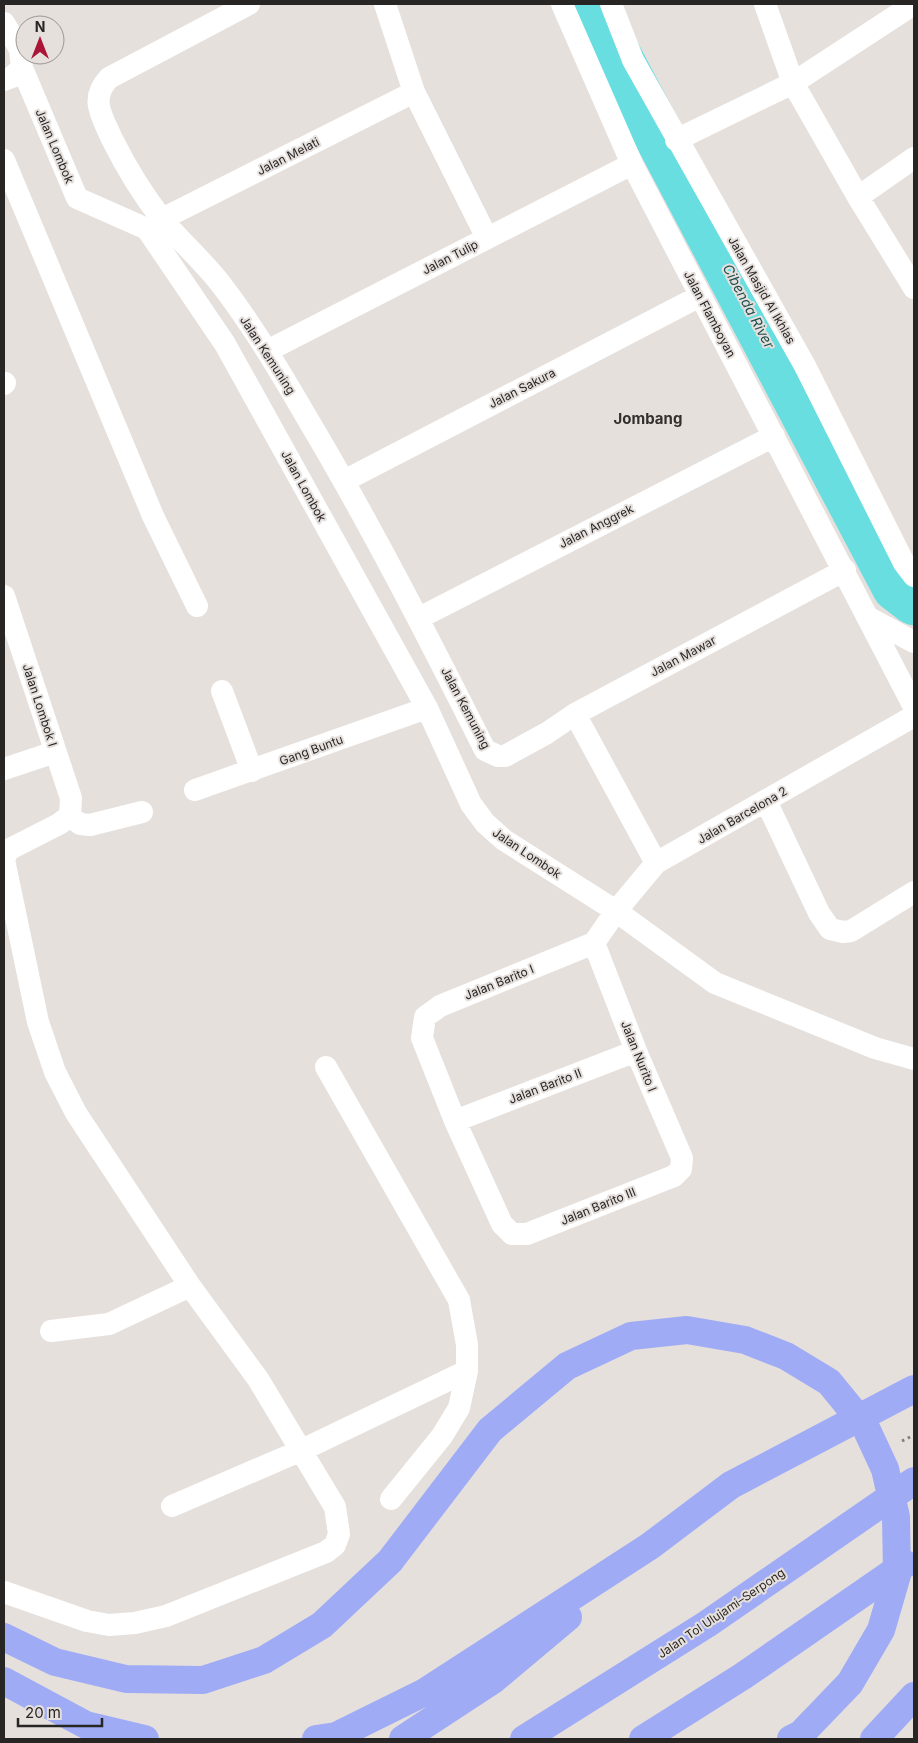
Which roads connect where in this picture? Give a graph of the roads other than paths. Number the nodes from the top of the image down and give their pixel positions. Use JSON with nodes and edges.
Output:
{"nodes":[{"id":1,"x":249,"y":4,"type":"edge"},
{"id":2,"x":385,"y":4,"type":"edge"},
{"id":3,"x":562,"y":4,"type":"edge"},
{"id":4,"x":611,"y":4,"type":"edge"},
{"id":5,"x":765,"y":4,"type":"edge"},
{"id":6,"x":914,"y":4,"type":"edge"},
{"id":7,"x":4,"y":24,"type":"edge"},
{"id":8,"x":13,"y":74,"type":"edge"},
{"id":9,"x":794,"y":83,"type":"junction"},
{"id":10,"x":414,"y":92,"type":"junction"},
{"id":11,"x":676,"y":140,"type":"junction"},
{"id":12,"x":914,"y":158,"type":"edge"},
{"id":13,"x":4,"y":160,"type":"edge"},
{"id":14,"x":632,"y":164,"type":"junction"},
{"id":15,"x":858,"y":197,"type":"junction"},
{"id":16,"x":162,"y":219,"type":"junction"},
{"id":17,"x":487,"y":238,"type":"junction"},
{"id":18,"x":914,"y":288,"type":"edge"},
{"id":19,"x":700,"y":296,"type":"junction"},
{"id":20,"x":267,"y":351,"type":"junction"},
{"id":21,"x":774,"y":436,"type":"junction"},
{"id":22,"x":344,"y":481,"type":"junction"},
{"id":23,"x":845,"y":570,"type":"junction"},
{"id":24,"x":914,"y":576,"type":"edge"},
{"id":25,"x":4,"y":596,"type":"edge"},
{"id":26,"x":196,"y":606,"type":"dead end"},
{"id":27,"x":419,"y":618,"type":"junction"},
{"id":28,"x":869,"y":618,"type":"junction"},
{"id":29,"x":914,"y":642,"type":"edge"},
{"id":30,"x":222,"y":691,"type":"dead end"},
{"id":31,"x":914,"y":706,"type":"edge"},
{"id":32,"x":427,"y":708,"type":"junction"},
{"id":33,"x":575,"y":714,"type":"junction"},
{"id":34,"x":914,"y":716,"type":"edge"},
{"id":35,"x":524,"y":745,"type":"joint"},
{"id":36,"x":55,"y":752,"type":"junction"},
{"id":37,"x":4,"y":769,"type":"edge"},
{"id":38,"x":252,"y":771,"type":"junction"},
{"id":39,"x":195,"y":790,"type":"dead end"},
{"id":40,"x":766,"y":801,"type":"junction"},
{"id":41,"x":142,"y":812,"type":"dead end"},
{"id":42,"x":70,"y":816,"type":"junction"},
{"id":43,"x":656,"y":864,"type":"junction"},
{"id":44,"x":914,"y":892,"type":"edge"},
{"id":45,"x":616,"y":911,"type":"junction"},
{"id":46,"x":594,"y":943,"type":"junction"},
{"id":47,"x":636,"y":1051,"type":"junction"},
{"id":48,"x":914,"y":1059,"type":"edge"},
{"id":49,"x":326,"y":1067,"type":"dead end"},
{"id":50,"x":455,"y":1121,"type":"junction"},
{"id":51,"x":681,"y":1169,"type":"joint"},
{"id":52,"x":190,"y":1286,"type":"junction"},
{"id":53,"x":51,"y":1331,"type":"dead end"},
{"id":54,"x":467,"y":1371,"type":"junction"},
{"id":55,"x":914,"y":1389,"type":"edge"},
{"id":56,"x":302,"y":1450,"type":"junction"},
{"id":57,"x":914,"y":1481,"type":"edge"},
{"id":58,"x":390,"y":1499,"type":"dead end"},
{"id":59,"x":172,"y":1506,"type":"dead end"},
{"id":60,"x":650,"y":1546,"type":"junction"},
{"id":61,"x":914,"y":1557,"type":"edge"},
{"id":62,"x":4,"y":1592,"type":"edge"},
{"id":63,"x":4,"y":1637,"type":"edge"},
{"id":64,"x":4,"y":1681,"type":"edge"},
{"id":65,"x":914,"y":1696,"type":"edge"},
{"id":66,"x":796,"y":1736,"type":"edge"},
{"id":67,"x":145,"y":1739,"type":"edge"},
{"id":68,"x":316,"y":1739,"type":"edge"},
{"id":69,"x":402,"y":1739,"type":"edge"},
{"id":70,"x":524,"y":1739,"type":"edge"},
{"id":71,"x":643,"y":1739,"type":"edge"},
{"id":72,"x":874,"y":1739,"type":"edge"}],
"edges":[{"from":1,"to":16,"type":"street","name":"Jalan Kemuning"},
{"from":2,"to":10,"type":"street"},
{"from":3,"to":14,"type":"street","name":"Jalan Flamboyan"},
{"from":4,"to":11,"type":"street","name":"Jalan Masjid Al Ikhlas"},
{"from":5,"to":9,"type":"street"},
{"from":6,"to":9,"type":"street"},
{"from":7,"to":8,"type":"street","name":"Jalan Lombok"},
{"from":8,"to":32,"type":"street","name":"Jalan Lombok"},
{"from":9,"to":11,"type":"street"},
{"from":9,"to":15,"type":"street"},
{"from":10,"to":16,"type":"street","name":"Jalan Melati"},
{"from":10,"to":17,"type":"street"},
{"from":11,"to":24,"type":"street","name":"Jalan Masjid Al Ikhlas"},
{"from":12,"to":15,"type":"street"},
{"from":13,"to":26,"type":"street"},
{"from":14,"to":17,"type":"street","name":"Jalan Tulip"},
{"from":14,"to":19,"type":"street","name":"Jalan Flamboyan"},
{"from":15,"to":18,"type":"street"},
{"from":16,"to":20,"type":"street","name":"Jalan Kemuning"},
{"from":17,"to":20,"type":"street","name":"Jalan Tulip"},
{"from":19,"to":21,"type":"street","name":"Jalan Flamboyan"},
{"from":19,"to":22,"type":"street","name":"Jalan Sakura"},
{"from":20,"to":22,"type":"street","name":"Jalan Kemuning"},
{"from":21,"to":23,"type":"street","name":"Jalan Flamboyan"},
{"from":21,"to":27,"type":"street","name":"Jalan Anggrek"},
{"from":22,"to":27,"type":"street","name":"Jalan Kemuning"},
{"from":23,"to":28,"type":"street","name":"Jalan Flamboyan"},
{"from":23,"to":33,"type":"street","name":"Jalan Mawar"},
{"from":25,"to":36,"type":"street","name":"Jalan Lombok I"},
{"from":27,"to":35,"type":"street","name":"Jalan Kemuning"},
{"from":28,"to":29,"type":"street"},
{"from":28,"to":31,"type":"street","name":"Jalan Flamboyan"},
{"from":30,"to":38,"type":"street"},
{"from":32,"to":38,"type":"street","name":"Gang Buntu"},
{"from":32,"to":45,"type":"street","name":"Jalan Lombok"},
{"from":33,"to":35,"type":"street","name":"Jalan Mawar"},
{"from":33,"to":43,"type":"street"},
{"from":34,"to":40,"type":"street","name":"Jalan Barcelona 2"},
{"from":36,"to":37,"type":"street"},
{"from":36,"to":42,"type":"street","name":"Jalan Lombok I"},
{"from":38,"to":39,"type":"street","name":"Gang Buntu"},
{"from":40,"to":43,"type":"street","name":"Jalan Barcelona 2"},
{"from":40,"to":44,"type":"street"},
{"from":41,"to":42,"type":"street"},
{"from":42,"to":52,"type":"street"},
{"from":43,"to":45,"type":"street","name":"Jalan Barcelona 2"},
{"from":45,"to":46,"type":"street","name":"Jalan Barcelona 2"},
{"from":45,"to":48,"type":"street","name":"Jalan Lombok"},
{"from":46,"to":47,"type":"street","name":"Jalan Nurito I"},
{"from":46,"to":50,"type":"street","name":"Jalan Barito I"},
{"from":47,"to":50,"type":"street","name":"Jalan Barito II"},
{"from":47,"to":51,"type":"street","name":"Jalan Nurito I"},
{"from":49,"to":54,"type":"street"},
{"from":50,"to":51,"type":"street","name":"Jalan Barito III"},
{"from":52,"to":53,"type":"street"},
{"from":52,"to":56,"type":"street"},
{"from":54,"to":56,"type":"street"},
{"from":54,"to":58,"type":"street"},
{"from":55,"to":60,"type":"highway"},
{"from":56,"to":59,"type":"street"},
{"from":56,"to":62,"type":"street"},
{"from":57,"to":70,"type":"highway","name":"Jalan Tol Ulujami–Serpong"},
{"from":60,"to":68,"type":"highway"},
{"from":60,"to":69,"type":"highway"},
{"from":61,"to":71,"type":"highway"},
{"from":63,"to":66,"type":"highway"},
{"from":64,"to":67,"type":"highway"},
{"from":65,"to":72,"type":"highway"}]}
